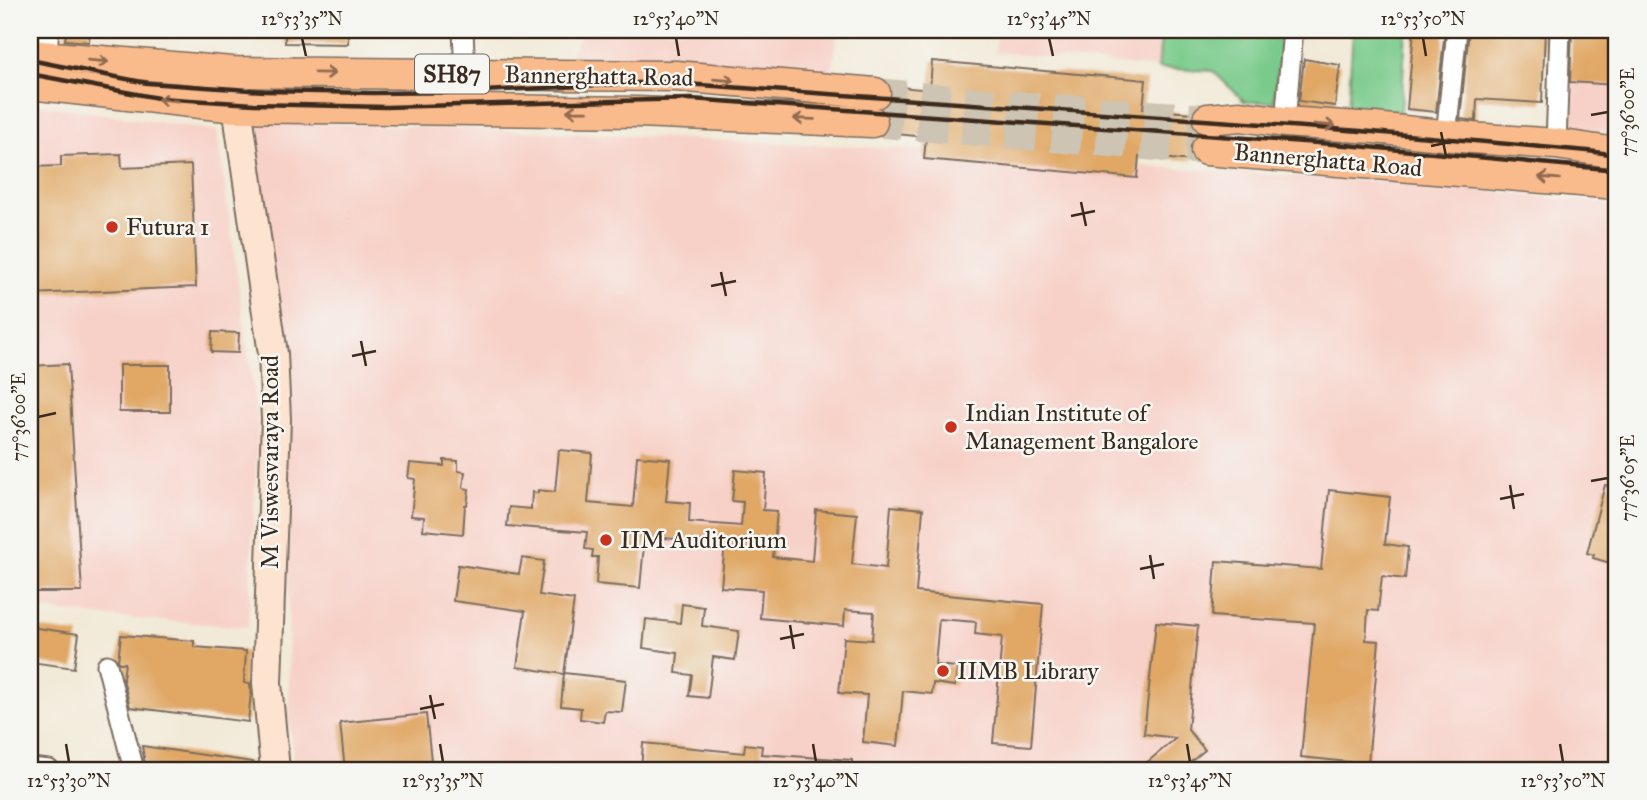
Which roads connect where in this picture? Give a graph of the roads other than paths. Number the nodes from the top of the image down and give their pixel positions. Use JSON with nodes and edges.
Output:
{"nodes":[{"id":1,"x":463,"y":30,"type":"edge"},
{"id":2,"x":1293,"y":30,"type":"edge"},
{"id":3,"x":1457,"y":30,"type":"edge"},
{"id":4,"x":1560,"y":30,"type":"edge"},
{"id":5,"x":42,"y":47,"type":"edge"},
{"id":6,"x":232,"y":72,"type":"junction"},
{"id":7,"x":466,"y":75,"type":"junction"},
{"id":8,"x":30,"y":84,"type":"edge"},
{"id":9,"x":236,"y":107,"type":"junction"},
{"id":10,"x":1208,"y":119,"type":"tunnel mouth"},
{"id":11,"x":1286,"y":122,"type":"junction"},
{"id":12,"x":1446,"y":136,"type":"junction"},
{"id":13,"x":1556,"y":144,"type":"junction"},
{"id":14,"x":1206,"y":150,"type":"tunnel mouth"},
{"id":15,"x":1617,"y":152,"type":"edge"},
{"id":16,"x":1617,"y":184,"type":"edge"},
{"id":17,"x":107,"y":665,"type":"dead end"},
{"id":18,"x":30,"y":768,"type":"edge"},
{"id":19,"x":49,"y":770,"type":"edge"},
{"id":20,"x":134,"y":770,"type":"edge"},
{"id":21,"x":275,"y":770,"type":"edge"}],
"edges":[{"from":1,"to":7,"type":"street"},
{"from":2,"to":11,"type":"street"},
{"from":3,"to":12,"type":"street"},
{"from":4,"to":13,"type":"street"},
{"from":5,"to":6,"type":"main road","name":"Bannerghatta Road","number":"SH87","one_way":true},
{"from":6,"to":7,"type":"main road","name":"Bannerghatta Road","number":"SH87","one_way":true},
{"from":6,"to":9,"type":"street","name":"M Viswesvaraya Road"},
{"from":7,"to":9,"type":"main road","name":"Bannerghatta Road","number":"SH87","one_way":true},
{"from":9,"to":8,"type":"main road","name":"Bannerghatta Road","number":"SH87","one_way":true},
{"from":9,"to":21,"type":"street","name":"M Viswesvaraya Road"},
{"from":10,"to":11,"type":"main road","name":"Bannerghatta Road"},
{"from":11,"to":12,"type":"main road","name":"Bannerghatta Road","one_way":true},
{"from":12,"to":13,"type":"main road","name":"Bannerghatta Road"},
{"from":13,"to":15,"type":"main road","name":"Bannerghatta Road"},
{"from":16,"to":14,"type":"main road","name":"Bannerghatta Road","one_way":true},
{"from":17,"to":20,"type":"street"},
{"from":18,"to":19,"type":"street"}]}
